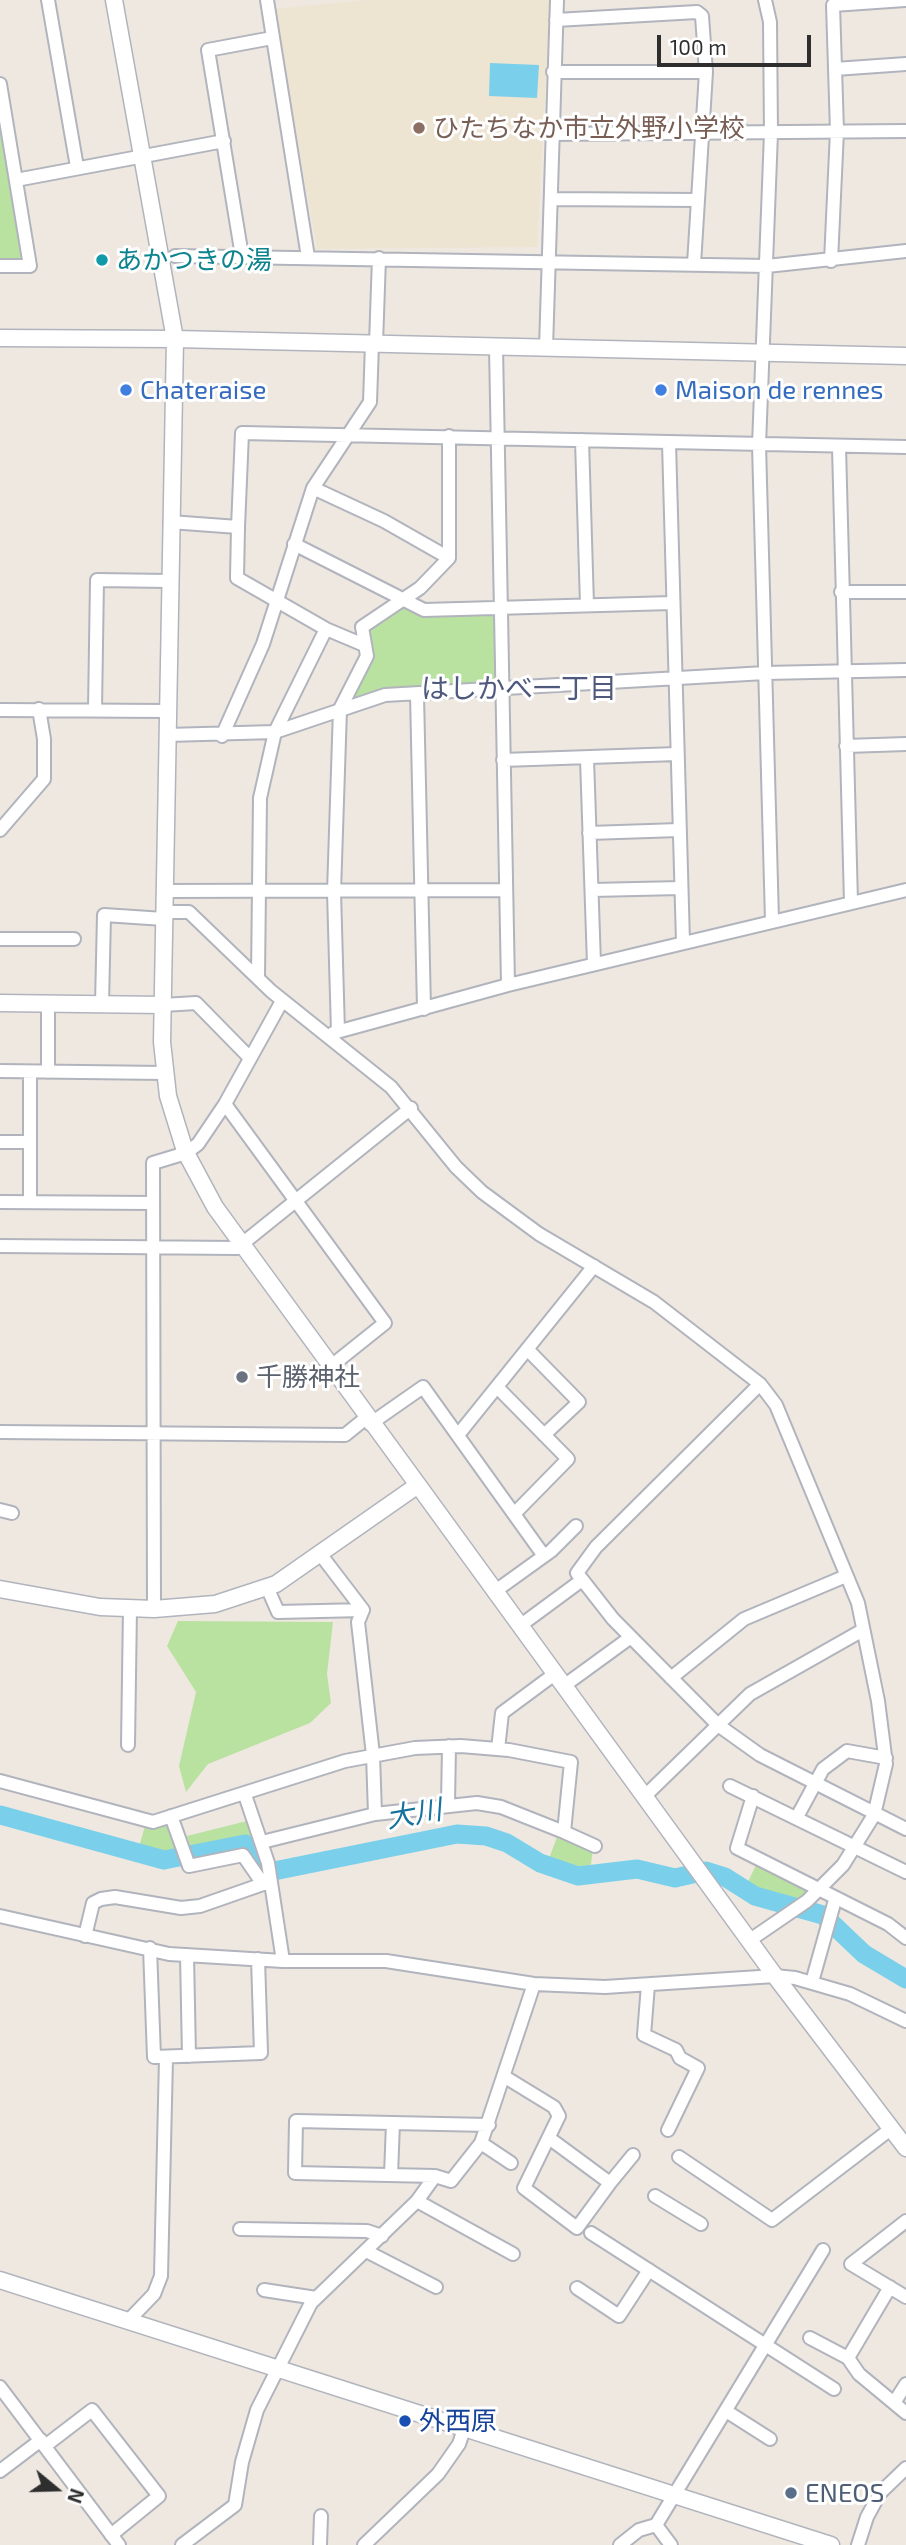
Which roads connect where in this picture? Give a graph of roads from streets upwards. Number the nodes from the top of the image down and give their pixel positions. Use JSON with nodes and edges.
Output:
{"nodes":[{"id":1,"x":48,"y":0,"type":"edge"},
{"id":2,"x":114,"y":0,"type":"edge"},
{"id":3,"x":267,"y":0,"type":"edge"},
{"id":4,"x":557,"y":0,"type":"edge"},
{"id":5,"x":765,"y":0,"type":"edge"},
{"id":6,"x":905,"y":0,"type":"edge"},
{"id":7,"x":556,"y":20,"type":"junction"},
{"id":8,"x":272,"y":38,"type":"junction"},
{"id":9,"x":906,"y":64,"type":"edge"},
{"id":10,"x":835,"y":69,"type":"junction"},
{"id":11,"x":553,"y":72,"type":"junction"},
{"id":12,"x":706,"y":72,"type":"junction"},
{"id":13,"x":0,"y":84,"type":"edge"},
{"id":14,"x":836,"y":131,"type":"junction"},
{"id":15,"x":906,"y":131,"type":"edge"},
{"id":16,"x":703,"y":133,"type":"junction"},
{"id":17,"x":771,"y":133,"type":"junction"},
{"id":18,"x":552,"y":134,"type":"junction"},
{"id":19,"x":223,"y":141,"type":"junction"},
{"id":20,"x":141,"y":156,"type":"junction"},
{"id":21,"x":76,"y":167,"type":"junction"},
{"id":22,"x":16,"y":180,"type":"junction"},
{"id":23,"x":551,"y":199,"type":"junction"},
{"id":24,"x":698,"y":200,"type":"junction"},
{"id":25,"x":906,"y":251,"type":"edge"},
{"id":26,"x":175,"y":256,"type":"dead end"},
{"id":27,"x":242,"y":256,"type":"junction"},
{"id":28,"x":308,"y":257,"type":"junction"},
{"id":29,"x":379,"y":258,"type":"junction"},
{"id":30,"x":831,"y":261,"type":"junction"},
{"id":31,"x":549,"y":262,"type":"junction"},
{"id":32,"x":694,"y":264,"type":"junction"},
{"id":33,"x":767,"y":265,"type":"junction"},
{"id":34,"x":0,"y":266,"type":"edge"},
{"id":35,"x":0,"y":338,"type":"edge"},
{"id":36,"x":175,"y":339,"type":"junction"},
{"id":37,"x":374,"y":344,"type":"junction"},
{"id":38,"x":495,"y":347,"type":"junction"},
{"id":39,"x":546,"y":348,"type":"junction"},
{"id":40,"x":762,"y":352,"type":"junction"},
{"id":41,"x":906,"y":356,"type":"edge"},
{"id":42,"x":347,"y":434,"type":"junction"},
{"id":43,"x":449,"y":436,"type":"junction"},
{"id":44,"x":498,"y":438,"type":"junction"},
{"id":45,"x":582,"y":440,"type":"junction"},
{"id":46,"x":669,"y":443,"type":"junction"},
{"id":47,"x":759,"y":445,"type":"junction"},
{"id":48,"x":839,"y":447,"type":"junction"},
{"id":49,"x":906,"y":447,"type":"edge"},
{"id":50,"x":313,"y":488,"type":"junction"},
{"id":51,"x":170,"y":522,"type":"junction"},
{"id":52,"x":237,"y":527,"type":"junction"},
{"id":53,"x":295,"y":544,"type":"junction"},
{"id":54,"x":449,"y":558,"type":"junction"},
{"id":55,"x":169,"y":581,"type":"junction"},
{"id":56,"x":841,"y":592,"type":"junction"},
{"id":57,"x":906,"y":592,"type":"edge"},
{"id":58,"x":400,"y":600,"type":"junction"},
{"id":59,"x":276,"y":602,"type":"junction"},
{"id":60,"x":672,"y":603,"type":"junction"},
{"id":61,"x":587,"y":605,"type":"junction"},
{"id":62,"x":500,"y":608,"type":"junction"},
{"id":63,"x":326,"y":629,"type":"junction"},
{"id":64,"x":364,"y":645,"type":"junction"},
{"id":65,"x":906,"y":670,"type":"edge"},
{"id":66,"x":844,"y":671,"type":"junction"},
{"id":67,"x":765,"y":673,"type":"junction"},
{"id":68,"x":674,"y":678,"type":"junction"},
{"id":69,"x":503,"y":689,"type":"junction"},
{"id":70,"x":417,"y":695,"type":"junction"},
{"id":71,"x":39,"y":709,"type":"junction"},
{"id":72,"x":340,"y":709,"type":"junction"},
{"id":73,"x":0,"y":710,"type":"edge"},
{"id":74,"x":95,"y":710,"type":"junction"},
{"id":75,"x":167,"y":711,"type":"junction"},
{"id":76,"x":0,"y":716,"type":"edge"},
{"id":77,"x":275,"y":732,"type":"junction"},
{"id":78,"x":167,"y":735,"type":"junction"},
{"id":79,"x":222,"y":736,"type":"junction"},
{"id":80,"x":906,"y":744,"type":"edge"},
{"id":81,"x":846,"y":746,"type":"junction"},
{"id":82,"x":677,"y":754,"type":"junction"},
{"id":83,"x":587,"y":759,"type":"junction"},
{"id":84,"x":503,"y":760,"type":"junction"},
{"id":85,"x":0,"y":830,"type":"edge"},
{"id":86,"x":679,"y":830,"type":"junction"},
{"id":87,"x":589,"y":833,"type":"junction"},
{"id":88,"x":681,"y":888,"type":"junction"},
{"id":89,"x":421,"y":890,"type":"junction"},
{"id":90,"x":505,"y":890,"type":"junction"},
{"id":91,"x":592,"y":890,"type":"junction"},
{"id":92,"x":906,"y":890,"type":"edge"},
{"id":93,"x":165,"y":891,"type":"junction"},
{"id":94,"x":334,"y":892,"type":"junction"},
{"id":95,"x":260,"y":893,"type":"junction"},
{"id":96,"x":851,"y":902,"type":"junction"},
{"id":97,"x":164,"y":915,"type":"junction"},
{"id":98,"x":772,"y":920,"type":"junction"},
{"id":99,"x":0,"y":939,"type":"edge"},
{"id":100,"x":74,"y":939,"type":"dead end"},
{"id":101,"x":683,"y":942,"type":"junction"},
{"id":102,"x":594,"y":964,"type":"junction"},
{"id":103,"x":258,"y":977,"type":"junction"},
{"id":104,"x":508,"y":985,"type":"junction"},
{"id":105,"x":282,"y":1001,"type":"junction"},
{"id":106,"x":0,"y":1003,"type":"edge"},
{"id":107,"x":48,"y":1004,"type":"junction"},
{"id":108,"x":102,"y":1004,"type":"junction"},
{"id":109,"x":163,"y":1005,"type":"junction"},
{"id":110,"x":424,"y":1009,"type":"junction"},
{"id":111,"x":338,"y":1032,"type":"junction"},
{"id":112,"x":324,"y":1035,"type":"junction"},
{"id":113,"x":250,"y":1058,"type":"junction"},
{"id":114,"x":0,"y":1071,"type":"edge"},
{"id":115,"x":30,"y":1072,"type":"junction"},
{"id":116,"x":48,"y":1072,"type":"junction"},
{"id":117,"x":164,"y":1073,"type":"junction"},
{"id":118,"x":225,"y":1104,"type":"junction"},
{"id":119,"x":411,"y":1108,"type":"junction"},
{"id":120,"x":0,"y":1142,"type":"edge"},
{"id":121,"x":30,"y":1142,"type":"junction"},
{"id":122,"x":186,"y":1153,"type":"junction"},
{"id":123,"x":296,"y":1201,"type":"junction"},
{"id":124,"x":0,"y":1202,"type":"edge"},
{"id":125,"x":30,"y":1202,"type":"junction"},
{"id":126,"x":152,"y":1203,"type":"junction"},
{"id":127,"x":241,"y":1245,"type":"junction"},
{"id":128,"x":0,"y":1246,"type":"edge"},
{"id":129,"x":152,"y":1248,"type":"junction"},
{"id":130,"x":594,"y":1266,"type":"junction"},
{"id":131,"x":527,"y":1349,"type":"junction"},
{"id":132,"x":330,"y":1367,"type":"junction"},
{"id":133,"x":760,"y":1384,"type":"junction"},
{"id":134,"x":497,"y":1387,"type":"junction"},
{"id":135,"x":368,"y":1421,"type":"junction"},
{"id":136,"x":0,"y":1432,"type":"edge"},
{"id":137,"x":151,"y":1434,"type":"junction"},
{"id":138,"x":458,"y":1435,"type":"junction"},
{"id":139,"x":544,"y":1435,"type":"junction"},
{"id":140,"x":418,"y":1485,"type":"junction"},
{"id":141,"x":515,"y":1513,"type":"junction"},
{"id":142,"x":576,"y":1526,"type":"dead end"},
{"id":143,"x":321,"y":1555,"type":"junction"},
{"id":144,"x":544,"y":1556,"type":"junction"},
{"id":145,"x":846,"y":1576,"type":"junction"},
{"id":146,"x":582,"y":1580,"type":"junction"},
{"id":147,"x":267,"y":1587,"type":"junction"},
{"id":148,"x":0,"y":1589,"type":"edge"},
{"id":149,"x":494,"y":1592,"type":"junction"},
{"id":150,"x":130,"y":1608,"type":"junction"},
{"id":151,"x":154,"y":1609,"type":"junction"},
{"id":152,"x":363,"y":1610,"type":"junction"},
{"id":153,"x":521,"y":1625,"type":"junction"},
{"id":154,"x":863,"y":1630,"type":"junction"},
{"id":155,"x":631,"y":1637,"type":"junction"},
{"id":156,"x":671,"y":1678,"type":"junction"},
{"id":157,"x":560,"y":1679,"type":"junction"},
{"id":158,"x":718,"y":1725,"type":"junction"},
{"id":159,"x":128,"y":1745,"type":"dead end"},
{"id":160,"x":449,"y":1746,"type":"junction"},
{"id":161,"x":498,"y":1749,"type":"junction"},
{"id":162,"x":373,"y":1755,"type":"junction"},
{"id":163,"x":886,"y":1758,"type":"junction"},
{"id":164,"x":0,"y":1781,"type":"edge"},
{"id":165,"x":814,"y":1784,"type":"junction"},
{"id":166,"x":730,"y":1786,"type":"dead end"},
{"id":167,"x":245,"y":1795,"type":"junction"},
{"id":168,"x":646,"y":1795,"type":"junction"},
{"id":169,"x":753,"y":1796,"type":"junction"},
{"id":170,"x":448,"y":1804,"type":"junction"},
{"id":171,"x":375,"y":1814,"type":"junction"},
{"id":172,"x":874,"y":1815,"type":"junction"},
{"id":173,"x":172,"y":1816,"type":"junction"},
{"id":174,"x":797,"y":1817,"type":"junction"},
{"id":175,"x":906,"y":1829,"type":"edge"},
{"id":176,"x":564,"y":1832,"type":"junction"},
{"id":177,"x":262,"y":1842,"type":"junction"},
{"id":178,"x":595,"y":1846,"type":"dead end"},
{"id":179,"x":855,"y":1847,"type":"junction"},
{"id":180,"x":906,"y":1872,"type":"edge"},
{"id":181,"x":267,"y":1884,"type":"junction"},
{"id":182,"x":818,"y":1890,"type":"junction"},
{"id":183,"x":834,"y":1903,"type":"junction"},
{"id":184,"x":0,"y":1916,"type":"edge"},
{"id":185,"x":85,"y":1936,"type":"junction"},
{"id":186,"x":906,"y":1938,"type":"edge"},
{"id":187,"x":750,"y":1940,"type":"junction"},
{"id":188,"x":150,"y":1948,"type":"junction"},
{"id":189,"x":187,"y":1955,"type":"junction"},
{"id":190,"x":258,"y":1959,"type":"junction"},
{"id":191,"x":283,"y":1961,"type":"junction"},
{"id":192,"x":775,"y":1976,"type":"junction"},
{"id":193,"x":813,"y":1982,"type":"junction"},
{"id":194,"x":534,"y":1984,"type":"junction"},
{"id":195,"x":648,"y":1985,"type":"junction"},
{"id":196,"x":906,"y":2021,"type":"edge"},
{"id":197,"x":189,"y":2056,"type":"junction"},
{"id":198,"x":166,"y":2057,"type":"junction"},
{"id":199,"x":505,"y":2077,"type":"junction"},
{"id":200,"x":393,"y":2123,"type":"junction"},
{"id":201,"x":489,"y":2125,"type":"junction"},
{"id":202,"x":892,"y":2128,"type":"junction"},
{"id":203,"x":668,"y":2130,"type":"dead end"},
{"id":204,"x":549,"y":2138,"type":"junction"},
{"id":205,"x":481,"y":2143,"type":"junction"},
{"id":206,"x":906,"y":2148,"type":"edge"},
{"id":207,"x":633,"y":2155,"type":"dead end"},
{"id":208,"x":679,"y":2157,"type":"dead end"},
{"id":209,"x":511,"y":2162,"type":"dead end"},
{"id":210,"x":391,"y":2175,"type":"junction"},
{"id":211,"x":435,"y":2176,"type":"junction"},
{"id":212,"x":610,"y":2183,"type":"junction"},
{"id":213,"x":655,"y":2196,"type":"dead end"},
{"id":214,"x":418,"y":2201,"type":"junction"},
{"id":215,"x":906,"y":2221,"type":"edge"},
{"id":216,"x":701,"y":2224,"type":"dead end"},
{"id":217,"x":240,"y":2229,"type":"dead end"},
{"id":218,"x":591,"y":2233,"type":"dead end"},
{"id":219,"x":382,"y":2236,"type":"junction"},
{"id":220,"x":823,"y":2250,"type":"dead end"},
{"id":221,"x":366,"y":2251,"type":"junction"},
{"id":222,"x":513,"y":2254,"type":"dead end"},
{"id":223,"x":649,"y":2270,"type":"junction"},
{"id":224,"x":0,"y":2280,"type":"edge"},
{"id":225,"x":436,"y":2287,"type":"dead end"},
{"id":226,"x":890,"y":2287,"type":"junction"},
{"id":227,"x":577,"y":2288,"type":"dead end"},
{"id":228,"x":264,"y":2290,"type":"dead end"},
{"id":229,"x":906,"y":2297,"type":"edge"},
{"id":230,"x":316,"y":2298,"type":"junction"},
{"id":231,"x":128,"y":2321,"type":"junction"},
{"id":232,"x":810,"y":2338,"type":"dead end"},
{"id":233,"x":765,"y":2345,"type":"junction"},
{"id":234,"x":848,"y":2358,"type":"junction"},
{"id":235,"x":277,"y":2369,"type":"junction"},
{"id":236,"x":906,"y":2384,"type":"edge"},
{"id":237,"x":0,"y":2387,"type":"edge"},
{"id":238,"x":834,"y":2389,"type":"dead end"},
{"id":239,"x":894,"y":2403,"type":"junction"},
{"id":240,"x":726,"y":2411,"type":"junction"},
{"id":241,"x":906,"y":2413,"type":"edge"},
{"id":242,"x":464,"y":2429,"type":"junction"},
{"id":243,"x":770,"y":2439,"type":"dead end"},
{"id":244,"x":43,"y":2443,"type":"junction"},
{"id":245,"x":906,"y":2468,"type":"edge"},
{"id":246,"x":0,"y":2471,"type":"edge"},
{"id":247,"x":675,"y":2496,"type":"junction"},
{"id":248,"x":321,"y":2516,"type":"dead end"},
{"id":249,"x":656,"y":2525,"type":"junction"},
{"id":250,"x":115,"y":2540,"type":"edge"},
{"id":251,"x":184,"y":2544,"type":"edge"},
{"id":252,"x":320,"y":2545,"type":"edge"},
{"id":253,"x":364,"y":2545,"type":"edge"},
{"id":254,"x":620,"y":2545,"type":"edge"},
{"id":255,"x":671,"y":2545,"type":"edge"},
{"id":256,"x":831,"y":2545,"type":"edge"},
{"id":257,"x":858,"y":2545,"type":"edge"}],
"edges":[{"from":1,"to":21,"type":"street"},
{"from":2,"to":20,"type":"street"},
{"from":3,"to":8,"type":"street"},
{"from":4,"to":7,"type":"street"},
{"from":5,"to":17,"type":"street"},
{"from":6,"to":10,"type":"street"},
{"from":7,"to":11,"type":"street"},
{"from":7,"to":12,"type":"street"},
{"from":8,"to":19,"type":"street"},
{"from":8,"to":28,"type":"street"},
{"from":9,"to":10,"type":"street"},
{"from":10,"to":14,"type":"street"},
{"from":11,"to":12,"type":"street"},
{"from":11,"to":18,"type":"street"},
{"from":12,"to":16,"type":"street"},
{"from":13,"to":22,"type":"street"},
{"from":14,"to":15,"type":"street"},
{"from":14,"to":17,"type":"street"},
{"from":14,"to":30,"type":"street"},
{"from":16,"to":17,"type":"street"},
{"from":16,"to":18,"type":"street"},
{"from":16,"to":24,"type":"street"},
{"from":17,"to":33,"type":"street"},
{"from":18,"to":23,"type":"street"},
{"from":19,"to":20,"type":"street"},
{"from":19,"to":27,"type":"street"},
{"from":20,"to":21,"type":"street"},
{"from":20,"to":36,"type":"street"},
{"from":21,"to":22,"type":"street"},
{"from":22,"to":34,"type":"street"},
{"from":23,"to":24,"type":"street"},
{"from":23,"to":31,"type":"street"},
{"from":24,"to":32,"type":"street"},
{"from":25,"to":30,"type":"street"},
{"from":26,"to":27,"type":"street"},
{"from":27,"to":28,"type":"street"},
{"from":28,"to":29,"type":"street"},
{"from":29,"to":31,"type":"street"},
{"from":29,"to":37,"type":"street"},
{"from":30,"to":33,"type":"street"},
{"from":31,"to":32,"type":"street"},
{"from":31,"to":39,"type":"street"},
{"from":32,"to":33,"type":"street"},
{"from":33,"to":40,"type":"street"},
{"from":35,"to":36,"type":"street"},
{"from":36,"to":37,"type":"street"},
{"from":36,"to":51,"type":"street"},
{"from":37,"to":38,"type":"street"},
{"from":37,"to":42,"type":"street"},
{"from":38,"to":39,"type":"street"},
{"from":38,"to":44,"type":"street"},
{"from":39,"to":40,"type":"street"},
{"from":40,"to":41,"type":"street"},
{"from":40,"to":47,"type":"street"},
{"from":42,"to":43,"type":"street"},
{"from":42,"to":50,"type":"street"},
{"from":42,"to":52,"type":"street"},
{"from":43,"to":44,"type":"street"},
{"from":43,"to":54,"type":"street"},
{"from":44,"to":45,"type":"street"},
{"from":44,"to":62,"type":"street"},
{"from":45,"to":46,"type":"street"},
{"from":45,"to":61,"type":"street"},
{"from":46,"to":47,"type":"street"},
{"from":46,"to":60,"type":"street"},
{"from":47,"to":48,"type":"street"},
{"from":47,"to":67,"type":"street"},
{"from":48,"to":49,"type":"street"},
{"from":48,"to":56,"type":"street"},
{"from":50,"to":53,"type":"street"},
{"from":50,"to":54,"type":"street"},
{"from":51,"to":52,"type":"street"},
{"from":51,"to":55,"type":"street"},
{"from":52,"to":59,"type":"street"},
{"from":53,"to":58,"type":"street"},
{"from":53,"to":59,"type":"street"},
{"from":54,"to":58,"type":"street"},
{"from":55,"to":74,"type":"street"},
{"from":55,"to":75,"type":"street"},
{"from":56,"to":57,"type":"street"},
{"from":56,"to":66,"type":"street"},
{"from":58,"to":62,"type":"street"},
{"from":58,"to":64,"type":"street"},
{"from":59,"to":63,"type":"street"},
{"from":59,"to":79,"type":"street"},
{"from":60,"to":61,"type":"street"},
{"from":60,"to":68,"type":"street"},
{"from":61,"to":62,"type":"street"},
{"from":62,"to":69,"type":"street"},
{"from":63,"to":64,"type":"street"},
{"from":63,"to":77,"type":"street"},
{"from":64,"to":72,"type":"street"},
{"from":65,"to":66,"type":"street"},
{"from":66,"to":67,"type":"street"},
{"from":66,"to":81,"type":"street"},
{"from":67,"to":68,"type":"street"},
{"from":67,"to":98,"type":"street"},
{"from":68,"to":69,"type":"street"},
{"from":68,"to":82,"type":"street"},
{"from":69,"to":70,"type":"street"},
{"from":69,"to":84,"type":"street"},
{"from":70,"to":72,"type":"street"},
{"from":70,"to":89,"type":"street"},
{"from":71,"to":73,"type":"street"},
{"from":71,"to":74,"type":"street"},
{"from":71,"to":85,"type":"street"},
{"from":72,"to":77,"type":"street"},
{"from":72,"to":94,"type":"street"},
{"from":73,"to":76,"type":"street"},
{"from":74,"to":75,"type":"street"},
{"from":75,"to":78,"type":"street"},
{"from":77,"to":79,"type":"street"},
{"from":77,"to":95,"type":"street"},
{"from":78,"to":79,"type":"street"},
{"from":78,"to":93,"type":"street"},
{"from":80,"to":81,"type":"street"},
{"from":81,"to":96,"type":"street"},
{"from":82,"to":83,"type":"street"},
{"from":82,"to":86,"type":"street"},
{"from":83,"to":84,"type":"street"},
{"from":83,"to":87,"type":"street"},
{"from":84,"to":90,"type":"street"},
{"from":86,"to":87,"type":"street"},
{"from":86,"to":88,"type":"street"},
{"from":87,"to":91,"type":"street"},
{"from":88,"to":91,"type":"street"},
{"from":88,"to":101,"type":"street"},
{"from":89,"to":90,"type":"street"},
{"from":89,"to":94,"type":"street"},
{"from":89,"to":110,"type":"street"},
{"from":90,"to":104,"type":"street"},
{"from":91,"to":102,"type":"street"},
{"from":92,"to":96,"type":"street"},
{"from":93,"to":95,"type":"street"},
{"from":93,"to":97,"type":"street"},
{"from":94,"to":95,"type":"street"},
{"from":94,"to":111,"type":"street"},
{"from":95,"to":103,"type":"street"},
{"from":96,"to":98,"type":"street"},
{"from":97,"to":103,"type":"street"},
{"from":97,"to":108,"type":"street"},
{"from":97,"to":109,"type":"street"},
{"from":98,"to":101,"type":"street"},
{"from":99,"to":100,"type":"street"},
{"from":101,"to":102,"type":"street"},
{"from":102,"to":104,"type":"street"},
{"from":103,"to":105,"type":"street"},
{"from":104,"to":110,"type":"street"},
{"from":105,"to":112,"type":"street"},
{"from":105,"to":113,"type":"street"},
{"from":106,"to":107,"type":"street"},
{"from":107,"to":108,"type":"street"},
{"from":107,"to":116,"type":"street"},
{"from":108,"to":109,"type":"street"},
{"from":109,"to":113,"type":"street"},
{"from":109,"to":117,"type":"street"},
{"from":110,"to":111,"type":"street"},
{"from":111,"to":112,"type":"street"},
{"from":112,"to":119,"type":"street"},
{"from":113,"to":118,"type":"street"},
{"from":114,"to":115,"type":"street"},
{"from":115,"to":116,"type":"street"},
{"from":115,"to":121,"type":"street"},
{"from":116,"to":117,"type":"street"},
{"from":117,"to":122,"type":"street"},
{"from":118,"to":122,"type":"street"},
{"from":118,"to":123,"type":"street"},
{"from":119,"to":123,"type":"street"},
{"from":119,"to":130,"type":"street"},
{"from":120,"to":121,"type":"street"},
{"from":121,"to":125,"type":"street"},
{"from":122,"to":126,"type":"street"},
{"from":122,"to":127,"type":"street"},
{"from":123,"to":127,"type":"street"},
{"from":123,"to":132,"type":"street"},
{"from":124,"to":125,"type":"street"},
{"from":125,"to":126,"type":"street"},
{"from":126,"to":129,"type":"street"},
{"from":127,"to":129,"type":"street"},
{"from":127,"to":132,"type":"street"},
{"from":128,"to":129,"type":"street"},
{"from":129,"to":137,"type":"street"},
{"from":130,"to":131,"type":"street"},
{"from":130,"to":133,"type":"street"},
{"from":131,"to":134,"type":"street"},
{"from":131,"to":139,"type":"street"},
{"from":132,"to":135,"type":"street"},
{"from":133,"to":145,"type":"street"},
{"from":133,"to":146,"type":"street"},
{"from":134,"to":138,"type":"street"},
{"from":134,"to":139,"type":"street"},
{"from":135,"to":137,"type":"street"},
{"from":135,"to":138,"type":"street"},
{"from":135,"to":140,"type":"street"},
{"from":136,"to":137,"type":"street"},
{"from":137,"to":151,"type":"street"},
{"from":138,"to":141,"type":"street"},
{"from":139,"to":141,"type":"street"},
{"from":140,"to":143,"type":"street"},
{"from":140,"to":149,"type":"street"},
{"from":141,"to":144,"type":"street"},
{"from":142,"to":144,"type":"street"},
{"from":143,"to":147,"type":"street"},
{"from":143,"to":152,"type":"street"},
{"from":144,"to":149,"type":"street"},
{"from":145,"to":154,"type":"street"},
{"from":145,"to":156,"type":"street"},
{"from":146,"to":153,"type":"street"},
{"from":146,"to":155,"type":"street"},
{"from":147,"to":151,"type":"street"},
{"from":147,"to":152,"type":"street"},
{"from":148,"to":150,"type":"street"},
{"from":149,"to":153,"type":"street"},
{"from":150,"to":151,"type":"street"},
{"from":150,"to":159,"type":"street"},
{"from":152,"to":162,"type":"street"},
{"from":153,"to":157,"type":"street"},
{"from":154,"to":158,"type":"street"},
{"from":154,"to":163,"type":"street"},
{"from":155,"to":156,"type":"street"},
{"from":155,"to":157,"type":"street"},
{"from":156,"to":158,"type":"street"},
{"from":157,"to":161,"type":"street"},
{"from":157,"to":168,"type":"street"},
{"from":158,"to":165,"type":"street"},
{"from":158,"to":168,"type":"street"},
{"from":160,"to":161,"type":"street"},
{"from":160,"to":162,"type":"street"},
{"from":160,"to":170,"type":"street"},
{"from":161,"to":176,"type":"street"},
{"from":162,"to":167,"type":"street"},
{"from":162,"to":171,"type":"street"},
{"from":163,"to":165,"type":"street"},
{"from":163,"to":172,"type":"street"},
{"from":164,"to":173,"type":"street"},
{"from":165,"to":172,"type":"street"},
{"from":165,"to":174,"type":"street"},
{"from":166,"to":169,"type":"street"},
{"from":167,"to":173,"type":"street"},
{"from":167,"to":177,"type":"street"},
{"from":168,"to":187,"type":"street"},
{"from":169,"to":174,"type":"street"},
{"from":169,"to":182,"type":"street"},
{"from":170,"to":171,"type":"street"},
{"from":170,"to":176,"type":"street"},
{"from":171,"to":177,"type":"street"},
{"from":172,"to":175,"type":"street"},
{"from":172,"to":179,"type":"street"},
{"from":173,"to":181,"type":"street"},
{"from":174,"to":179,"type":"street"},
{"from":176,"to":178,"type":"street"},
{"from":177,"to":181,"type":"street"},
{"from":179,"to":180,"type":"street"},
{"from":179,"to":182,"type":"street"},
{"from":181,"to":185,"type":"street"},
{"from":181,"to":191,"type":"street"},
{"from":182,"to":183,"type":"street"},
{"from":182,"to":187,"type":"street"},
{"from":183,"to":186,"type":"street"},
{"from":183,"to":193,"type":"street"},
{"from":184,"to":185,"type":"street"},
{"from":185,"to":188,"type":"street"},
{"from":187,"to":192,"type":"street"},
{"from":188,"to":189,"type":"street"},
{"from":188,"to":198,"type":"street"},
{"from":189,"to":190,"type":"street"},
{"from":189,"to":197,"type":"street"},
{"from":190,"to":191,"type":"street"},
{"from":190,"to":197,"type":"street"},
{"from":191,"to":194,"type":"street"},
{"from":192,"to":193,"type":"street"},
{"from":192,"to":195,"type":"street"},
{"from":192,"to":202,"type":"street"},
{"from":193,"to":196,"type":"street"},
{"from":194,"to":195,"type":"street"},
{"from":194,"to":199,"type":"street"},
{"from":195,"to":203,"type":"street"},
{"from":197,"to":198,"type":"street"},
{"from":198,"to":231,"type":"street"},
{"from":199,"to":201,"type":"street"},
{"from":199,"to":204,"type":"street"},
{"from":200,"to":201,"type":"street"},
{"from":200,"to":210,"type":"street"},
{"from":200,"to":210,"type":"street"},
{"from":201,"to":205,"type":"street"},
{"from":202,"to":206,"type":"street"},
{"from":202,"to":208,"type":"street"},
{"from":204,"to":212,"type":"street"},
{"from":204,"to":212,"type":"street"},
{"from":205,"to":209,"type":"street"},
{"from":205,"to":211,"type":"street"},
{"from":207,"to":212,"type":"street"},
{"from":210,"to":211,"type":"street"},
{"from":211,"to":214,"type":"street"},
{"from":213,"to":216,"type":"street"},
{"from":214,"to":219,"type":"street"},
{"from":214,"to":222,"type":"street"},
{"from":215,"to":226,"type":"street"},
{"from":217,"to":219,"type":"street"},
{"from":218,"to":223,"type":"street"},
{"from":219,"to":221,"type":"street"},
{"from":220,"to":233,"type":"street"},
{"from":221,"to":225,"type":"street"},
{"from":221,"to":230,"type":"street"},
{"from":223,"to":227,"type":"street"},
{"from":223,"to":233,"type":"street"},
{"from":224,"to":231,"type":"street"},
{"from":226,"to":229,"type":"street"},
{"from":226,"to":234,"type":"street"},
{"from":228,"to":230,"type":"street"},
{"from":230,"to":235,"type":"street"},
{"from":231,"to":235,"type":"street"},
{"from":232,"to":234,"type":"street"},
{"from":233,"to":238,"type":"street"},
{"from":233,"to":240,"type":"street"},
{"from":234,"to":239,"type":"street"},
{"from":235,"to":242,"type":"street"},
{"from":235,"to":251,"type":"street"},
{"from":236,"to":239,"type":"street"},
{"from":237,"to":244,"type":"street"},
{"from":239,"to":241,"type":"street"},
{"from":240,"to":243,"type":"street"},
{"from":240,"to":247,"type":"street"},
{"from":242,"to":247,"type":"street"},
{"from":242,"to":253,"type":"street"},
{"from":244,"to":246,"type":"street"},
{"from":244,"to":250,"type":"street"},
{"from":244,"to":250,"type":"street"},
{"from":245,"to":257,"type":"street"},
{"from":247,"to":249,"type":"street"},
{"from":247,"to":256,"type":"street"},
{"from":248,"to":252,"type":"street"},
{"from":249,"to":254,"type":"street"},
{"from":249,"to":255,"type":"street"}]}
